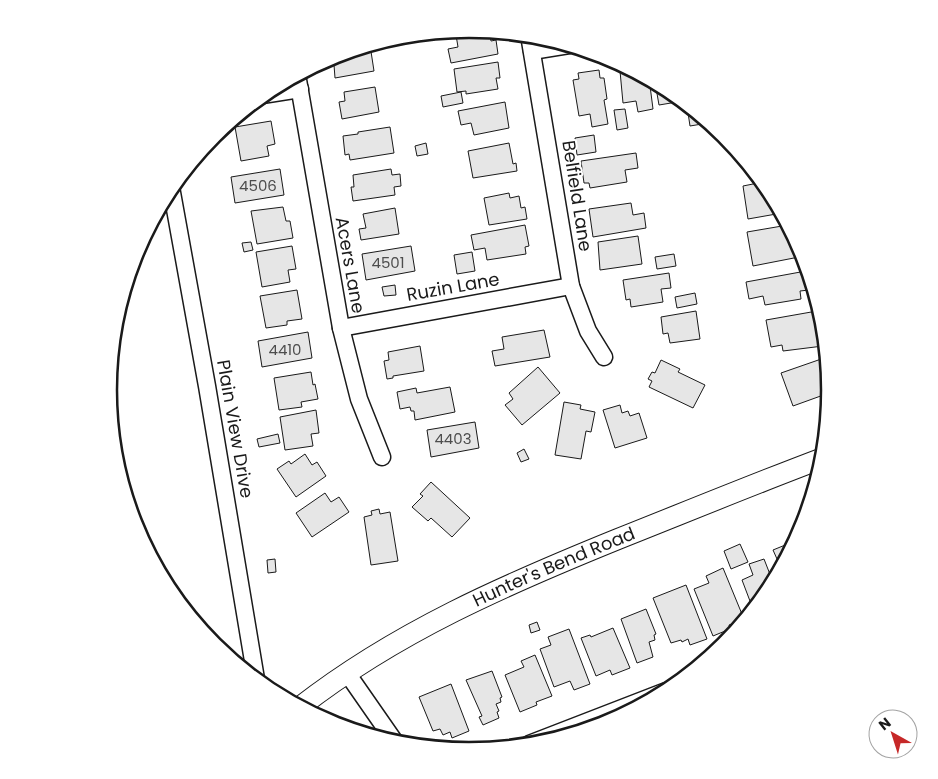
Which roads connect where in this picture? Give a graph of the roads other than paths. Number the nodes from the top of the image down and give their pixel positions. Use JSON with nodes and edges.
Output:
{"nodes":[{"id":1,"x":531,"y":43,"type":"edge"},
{"id":2,"x":299,"y":82,"type":"edge"},
{"id":3,"x":173,"y":199,"type":"edge"},
{"id":4,"x":571,"y":286,"type":"junction"},
{"id":5,"x":341,"y":328,"type":"junction"},
{"id":6,"x":604,"y":357,"type":"dead end"},
{"id":7,"x":382,"y":457,"type":"dead end"},
{"id":8,"x":813,"y":462,"type":"edge"},
{"id":9,"x":254,"y":668,"type":"edge"},
{"id":10,"x":347,"y":673,"type":"junction"},
{"id":11,"x":307,"y":701,"type":"edge"},
{"id":12,"x":388,"y":732,"type":"edge"}],
"edges":[{"from":1,"to":4,"type":"street","name":"Belfield Lane"},
{"from":2,"to":5,"type":"street","name":"Acers Lane"},
{"from":3,"to":9,"type":"street","name":"Plain View Drive"},
{"from":4,"to":5,"type":"street","name":"Ruzin Lane"},
{"from":4,"to":6,"type":"street","name":"Belfield Lane"},
{"from":5,"to":7,"type":"street","name":"Acers Lane"},
{"from":8,"to":10,"type":"street","name":"Hunter's Bend Road"},
{"from":10,"to":11,"type":"street","name":"Hunter's Bend Road"},
{"from":10,"to":12,"type":"street"}]}
